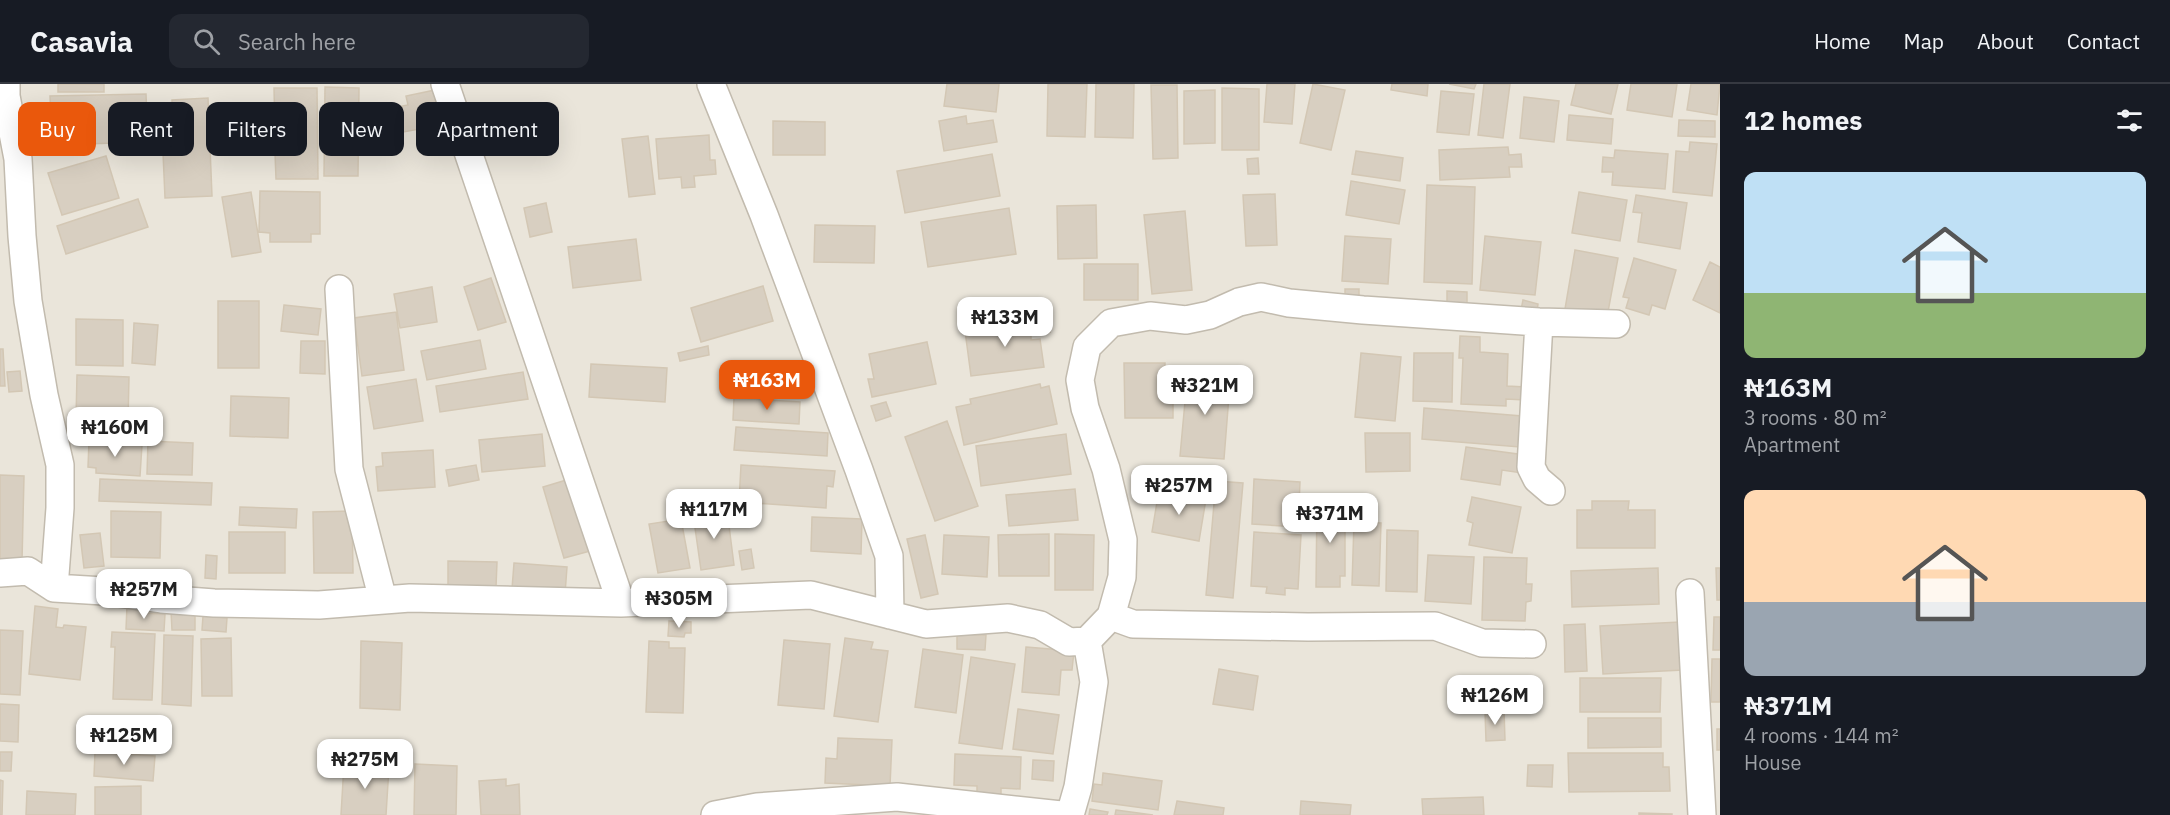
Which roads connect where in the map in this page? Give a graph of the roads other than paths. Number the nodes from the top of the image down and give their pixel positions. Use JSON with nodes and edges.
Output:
{"nodes":[{"id":1,"x":6,"y":84,"type":"edge"},
{"id":2,"x":445,"y":84,"type":"edge"},
{"id":3,"x":711,"y":84,"type":"edge"},
{"id":4,"x":5,"y":119,"type":"edge"},
{"id":5,"x":339,"y":290,"type":"dead end"},
{"id":6,"x":1539,"y":322,"type":"junction"},
{"id":7,"x":1616,"y":324,"type":"dead end"},
{"id":8,"x":1551,"y":491,"type":"dead end"},
{"id":9,"x":0,"y":573,"type":"edge"},
{"id":10,"x":54,"y":588,"type":"junction"},
{"id":11,"x":1690,"y":594,"type":"dead end"},
{"id":12,"x":383,"y":600,"type":"junction"},
{"id":13,"x":621,"y":603,"type":"junction"},
{"id":14,"x":890,"y":615,"type":"junction"},
{"id":15,"x":1112,"y":616,"type":"junction"},
{"id":16,"x":1088,"y":641,"type":"junction"},
{"id":17,"x":1532,"y":644,"type":"dead end"},
{"id":18,"x":715,"y":815,"type":"edge"},
{"id":19,"x":1061,"y":815,"type":"edge"},
{"id":20,"x":1070,"y":815,"type":"edge"},
{"id":21,"x":1702,"y":815,"type":"edge"}],
"edges":[{"from":1,"to":4,"type":"street"},
{"from":2,"to":13,"type":"street"},
{"from":3,"to":14,"type":"street"},
{"from":4,"to":10,"type":"street"},
{"from":5,"to":12,"type":"street"},
{"from":6,"to":7,"type":"street"},
{"from":6,"to":8,"type":"street"},
{"from":6,"to":15,"type":"street"},
{"from":9,"to":10,"type":"street"},
{"from":10,"to":12,"type":"street"},
{"from":11,"to":21,"type":"street"},
{"from":12,"to":13,"type":"street"},
{"from":13,"to":14,"type":"street"},
{"from":14,"to":16,"type":"street"},
{"from":15,"to":16,"type":"street"},
{"from":15,"to":17,"type":"street"},
{"from":16,"to":20,"type":"street"},
{"from":18,"to":19,"type":"street"}]}
